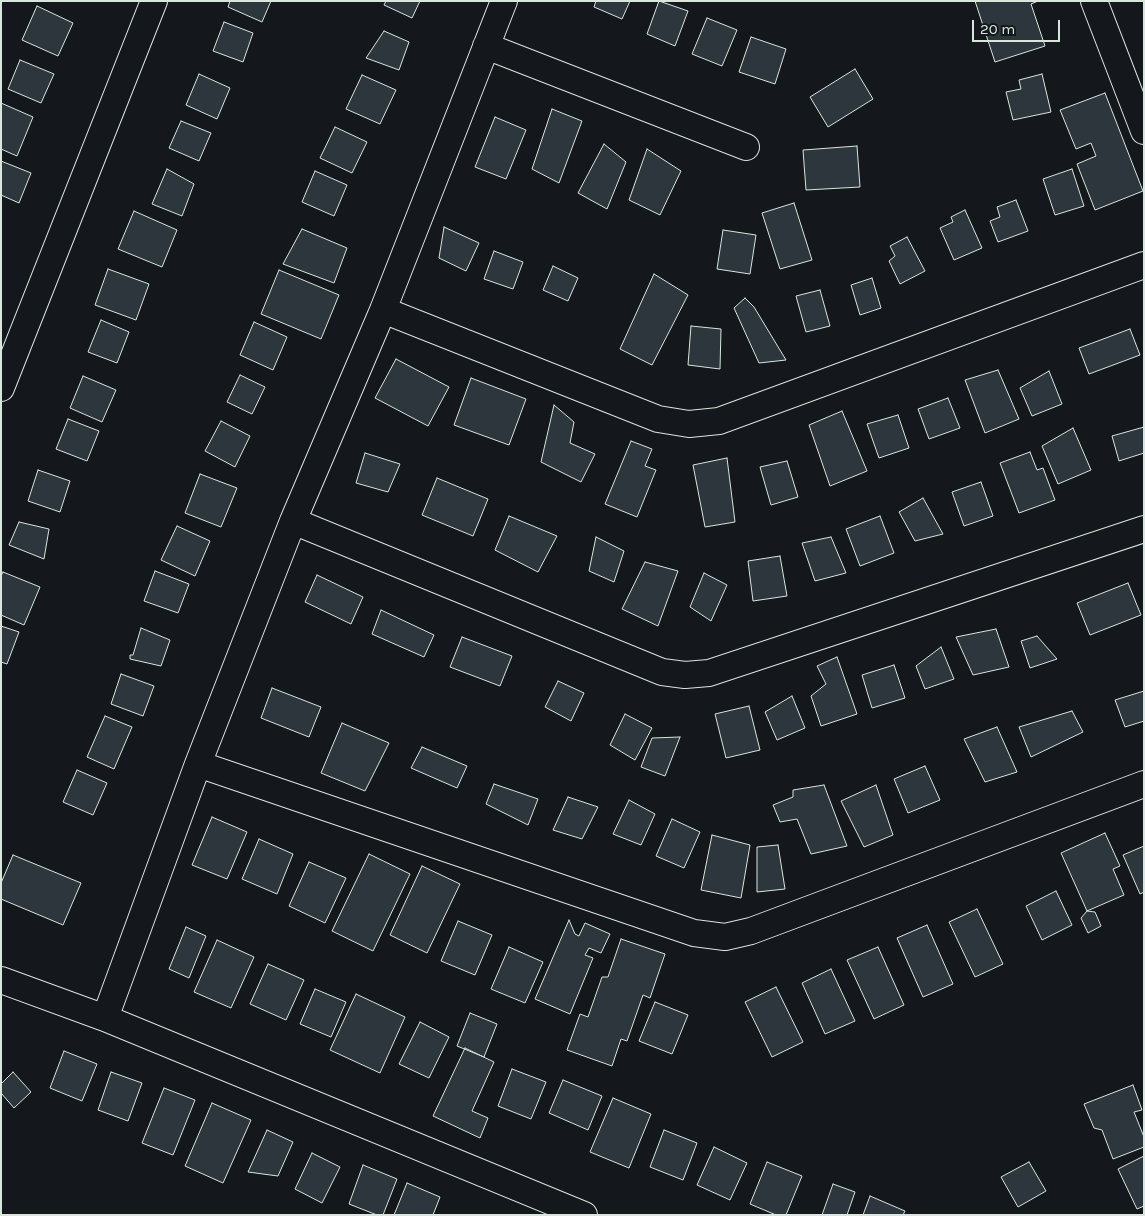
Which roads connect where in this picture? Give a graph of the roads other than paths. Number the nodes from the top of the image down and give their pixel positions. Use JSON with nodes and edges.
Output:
{"nodes":[{"id":1,"x":154,"y":1,"type":"edge"},
{"id":2,"x":504,"y":1,"type":"edge"},
{"id":3,"x":1094,"y":1,"type":"edge"},
{"id":4,"x":486,"y":46,"type":"junction"},
{"id":5,"x":1144,"y":132,"type":"edge"},
{"id":6,"x":746,"y":148,"type":"dead end"},
{"id":7,"x":1144,"y":265,"type":"edge"},
{"id":8,"x":383,"y":310,"type":"junction"},
{"id":9,"x":1,"y":388,"type":"edge"},
{"id":10,"x":293,"y":521,"type":"junction"},
{"id":11,"x":1144,"y":529,"type":"edge"},
{"id":12,"x":198,"y":764,"type":"junction"},
{"id":13,"x":1144,"y":784,"type":"edge"},
{"id":14,"x":1,"y":980,"type":"edge"},
{"id":15,"x":105,"y":1018,"type":"junction"},
{"id":16,"x":584,"y":1215,"type":"edge"}],
"edges":[{"from":1,"to":9,"type":"street"},
{"from":2,"to":4,"type":"street"},
{"from":3,"to":5,"type":"street"},
{"from":4,"to":6,"type":"street"},
{"from":4,"to":8,"type":"street"},
{"from":7,"to":8,"type":"street"},
{"from":8,"to":10,"type":"street"},
{"from":10,"to":11,"type":"street"},
{"from":10,"to":12,"type":"street"},
{"from":12,"to":13,"type":"street"},
{"from":12,"to":15,"type":"street"},
{"from":14,"to":15,"type":"street"},
{"from":15,"to":16,"type":"street"}]}
